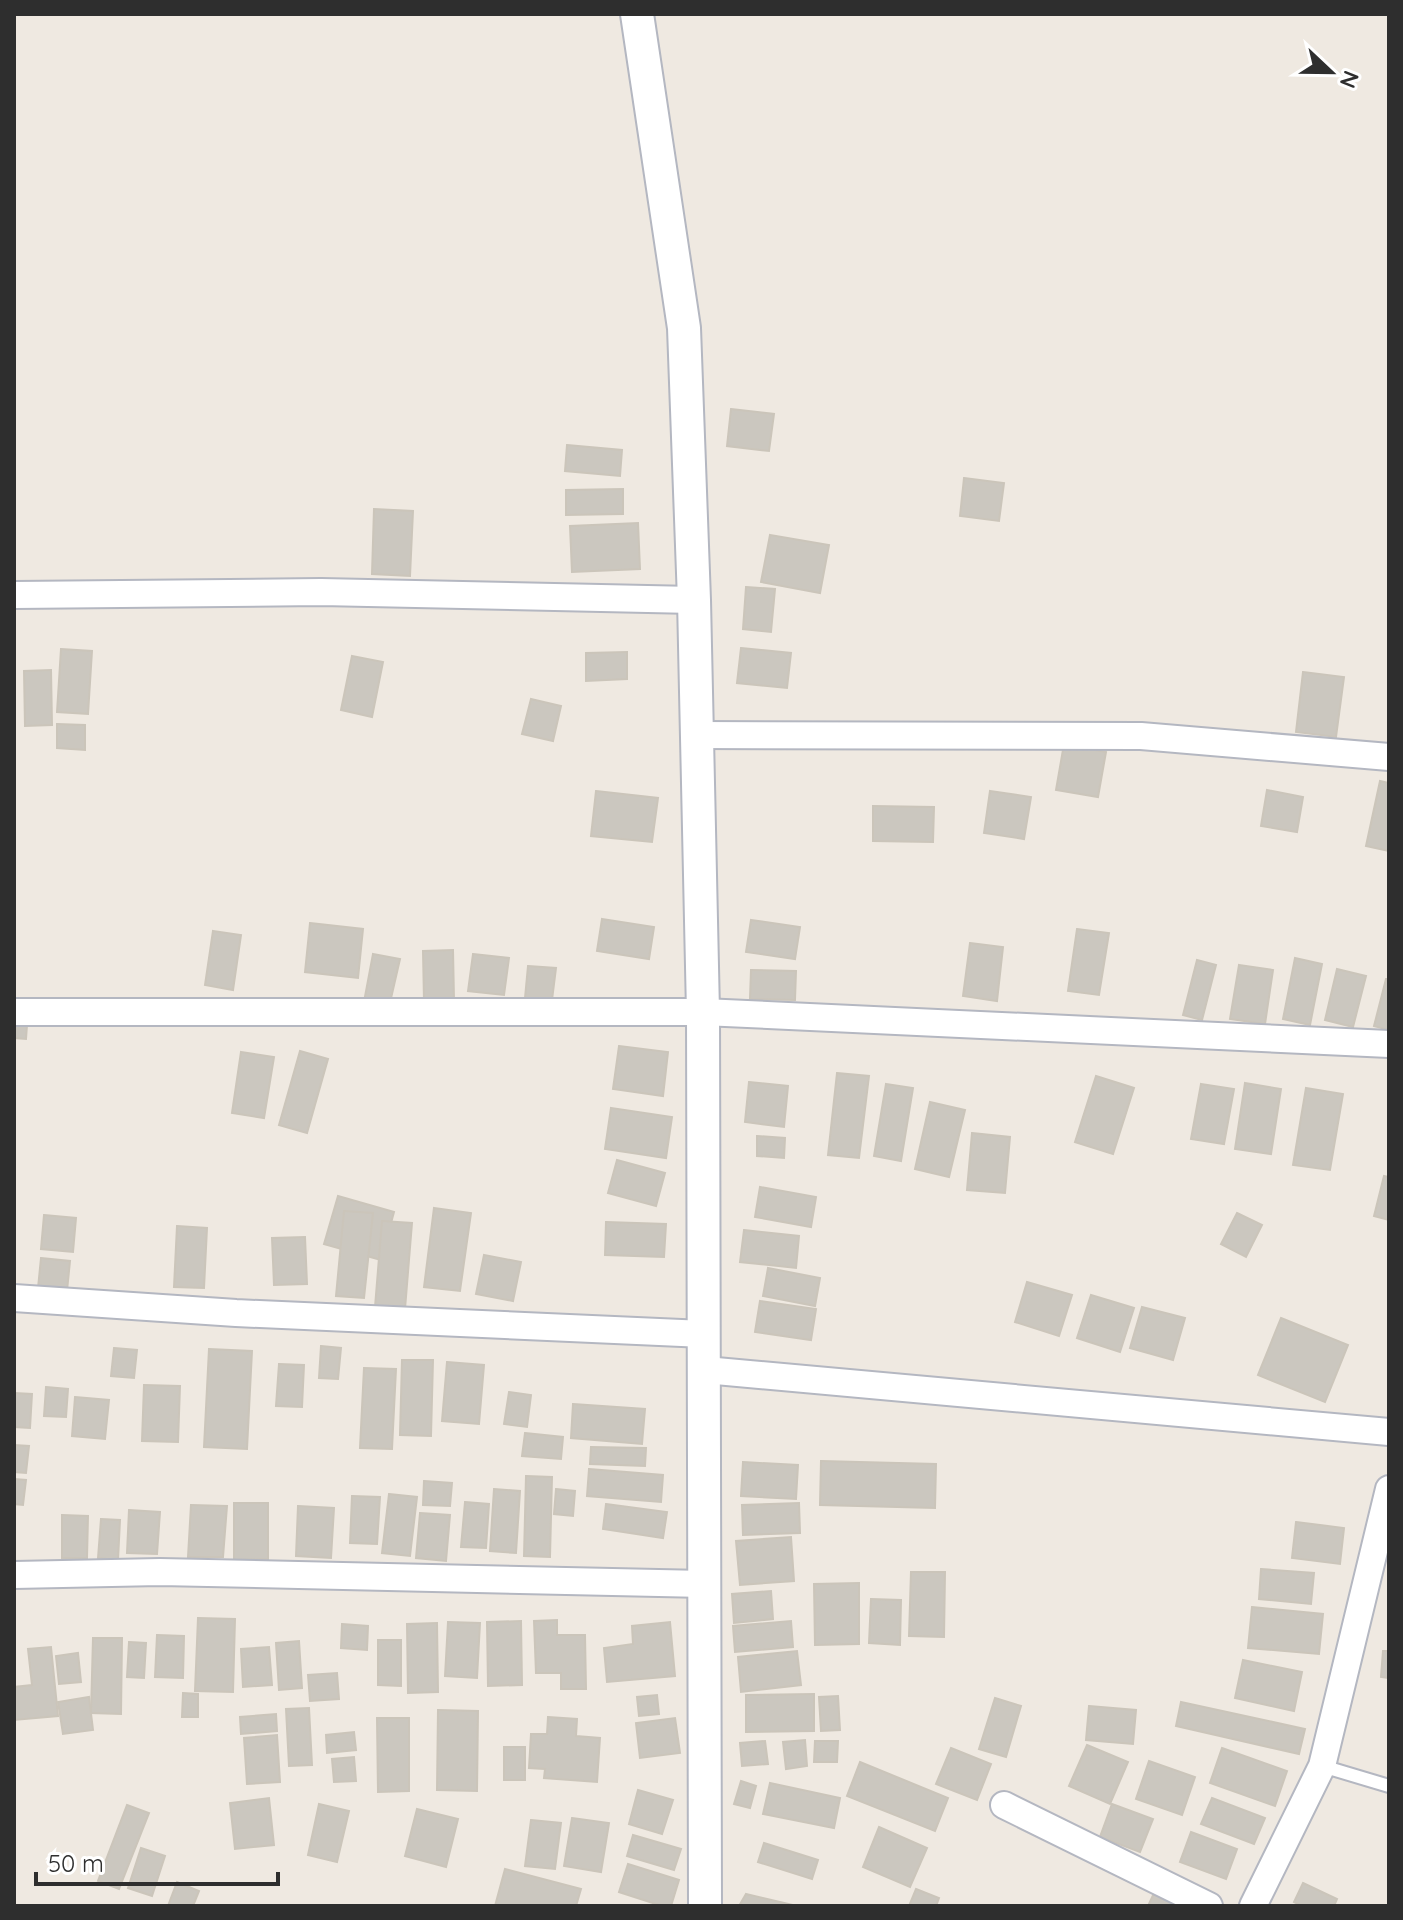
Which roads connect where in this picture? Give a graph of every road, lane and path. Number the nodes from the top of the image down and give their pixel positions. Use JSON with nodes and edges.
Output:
{"nodes":[{"id":1,"x":637,"y":14,"type":"edge"},
{"id":2,"x":14,"y":595,"type":"edge"},
{"id":3,"x":694,"y":600,"type":"junction"},
{"id":4,"x":697,"y":735,"type":"junction"},
{"id":5,"x":1389,"y":757,"type":"edge"},
{"id":6,"x":14,"y":1012,"type":"edge"},
{"id":7,"x":703,"y":1012,"type":"junction"},
{"id":8,"x":1389,"y":1044,"type":"edge"},
{"id":9,"x":14,"y":1298,"type":"edge"},
{"id":10,"x":704,"y":1334,"type":"junction"},
{"id":11,"x":705,"y":1370,"type":"junction"},
{"id":12,"x":1389,"y":1432,"type":"edge"},
{"id":13,"x":1389,"y":1489,"type":"edge"},
{"id":14,"x":14,"y":1575,"type":"edge"},
{"id":15,"x":705,"y":1584,"type":"junction"},
{"id":16,"x":1322,"y":1766,"type":"junction"},
{"id":17,"x":1389,"y":1786,"type":"edge"},
{"id":18,"x":1004,"y":1805,"type":"dead end"},
{"id":19,"x":705,"y":1906,"type":"edge"},
{"id":20,"x":1209,"y":1906,"type":"edge"},
{"id":21,"x":1253,"y":1906,"type":"edge"}],
"edges":[{"from":1,"to":3,"type":"street"},
{"from":2,"to":3,"type":"street"},
{"from":3,"to":4,"type":"street"},
{"from":4,"to":5,"type":"street"},
{"from":4,"to":7,"type":"street"},
{"from":6,"to":7,"type":"street"},
{"from":7,"to":8,"type":"street"},
{"from":7,"to":10,"type":"street"},
{"from":9,"to":10,"type":"street"},
{"from":10,"to":11,"type":"street"},
{"from":11,"to":12,"type":"street"},
{"from":11,"to":15,"type":"street"},
{"from":13,"to":16,"type":"street"},
{"from":14,"to":15,"type":"street"},
{"from":15,"to":19,"type":"street"},
{"from":16,"to":17,"type":"lane"},
{"from":16,"to":21,"type":"street"},
{"from":18,"to":20,"type":"street"}]}
